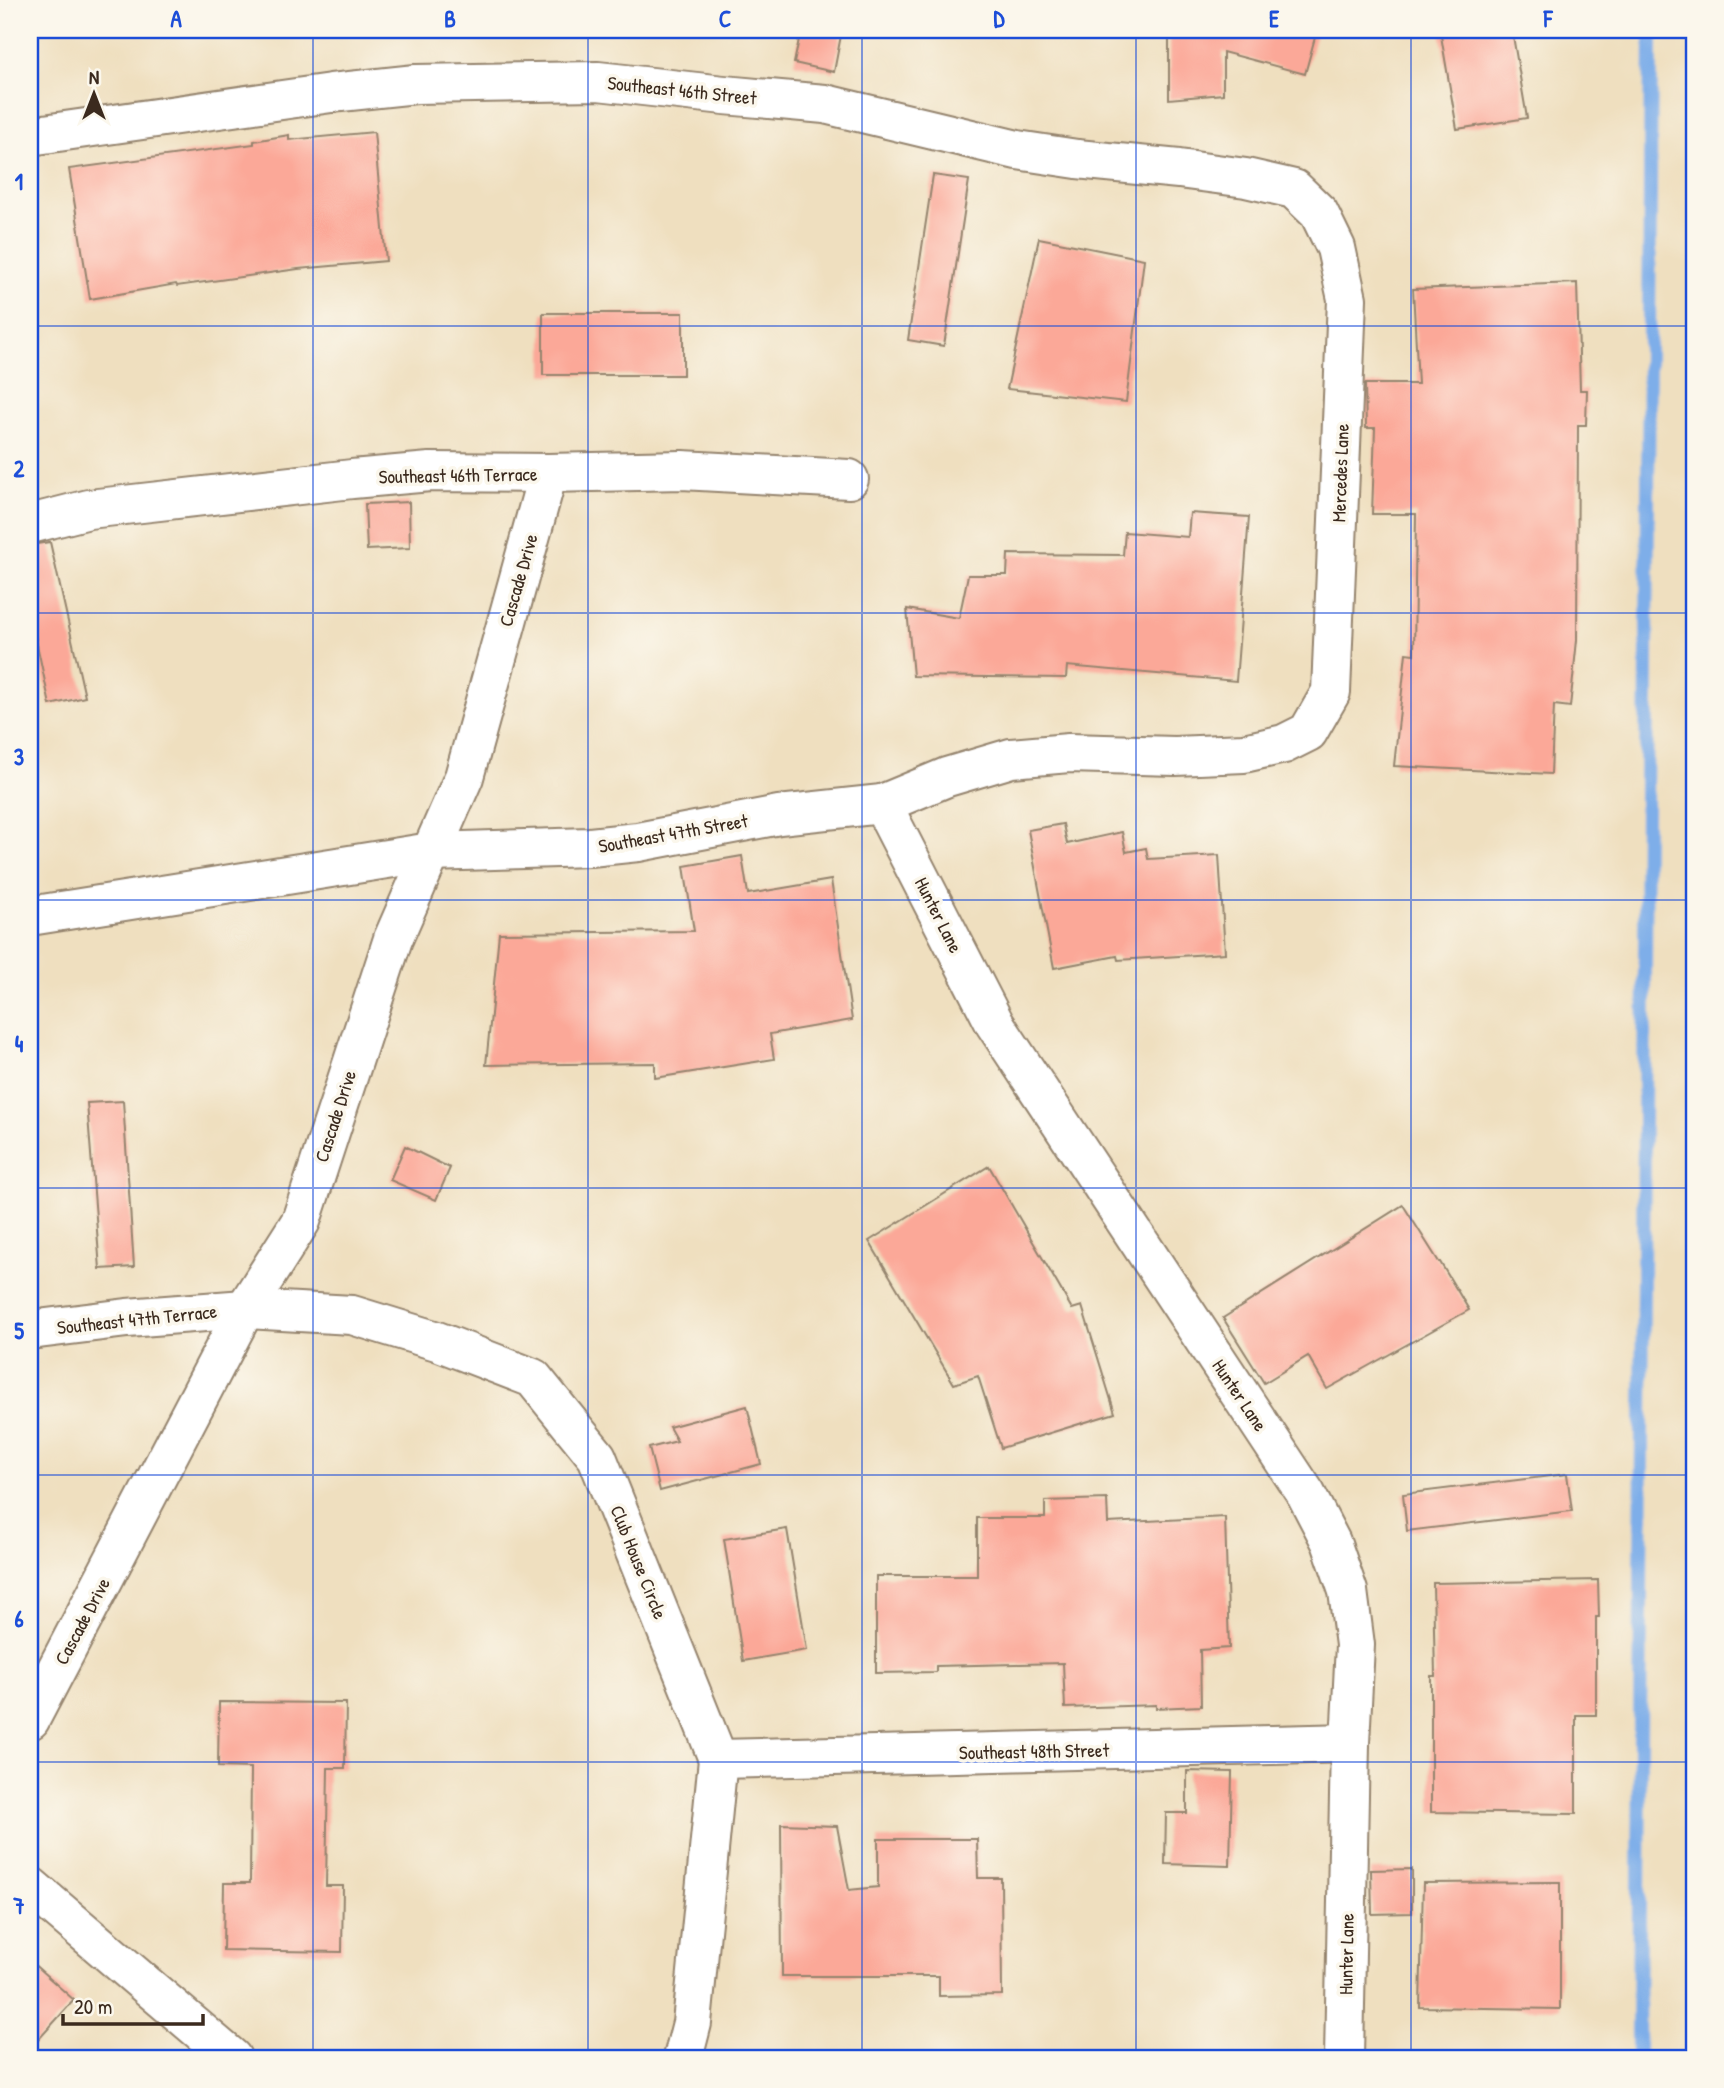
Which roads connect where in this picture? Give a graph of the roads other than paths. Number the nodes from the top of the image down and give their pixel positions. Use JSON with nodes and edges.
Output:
{"nodes":[{"id":1,"x":30,"y":136,"type":"edge"},
{"id":2,"x":1319,"y":214,"type":"joint"},
{"id":3,"x":548,"y":473,"type":"junction"},
{"id":4,"x":849,"y":479,"type":"dead end"},
{"id":5,"x":30,"y":524,"type":"edge"},
{"id":6,"x":1308,"y":732,"type":"joint"},
{"id":7,"x":882,"y":804,"type":"junction"},
{"id":8,"x":431,"y":852,"type":"junction"},
{"id":9,"x":30,"y":916,"type":"edge"},
{"id":10,"x":245,"y":1309,"type":"junction"},
{"id":11,"x":30,"y":1330,"type":"edge"},
{"id":12,"x":30,"y":1720,"type":"edge"},
{"id":13,"x":1349,"y":1743,"type":"junction"},
{"id":14,"x":718,"y":1759,"type":"junction"},
{"id":15,"x":30,"y":1886,"type":"edge"},
{"id":16,"x":232,"y":2058,"type":"edge"},
{"id":17,"x":683,"y":2058,"type":"edge"},
{"id":18,"x":1344,"y":2058,"type":"edge"}],
"edges":[{"from":1,"to":2,"type":"street","name":"Southeast 46th Street"},
{"from":2,"to":6,"type":"street","name":"Mercedes Lane"},
{"from":3,"to":4,"type":"street","name":"Southeast 46th Terrace"},
{"from":3,"to":5,"type":"street","name":"Southeast 46th Terrace"},
{"from":3,"to":8,"type":"street","name":"Cascade Drive"},
{"from":6,"to":7,"type":"street","name":"Southeast 47th Street"},
{"from":7,"to":8,"type":"street","name":"Southeast 47th Street"},
{"from":7,"to":13,"type":"street","name":"Hunter Lane"},
{"from":8,"to":9,"type":"street","name":"Southeast 47th Street"},
{"from":8,"to":10,"type":"street","name":"Cascade Drive"},
{"from":10,"to":11,"type":"street","name":"Southeast 47th Terrace"},
{"from":10,"to":12,"type":"street","name":"Cascade Drive"},
{"from":10,"to":14,"type":"street","name":"Club House Circle"},
{"from":13,"to":14,"type":"street","name":"Southeast 48th Street"},
{"from":13,"to":18,"type":"street","name":"Hunter Lane"},
{"from":14,"to":17,"type":"street","name":"Club House Circle"},
{"from":15,"to":16,"type":"street"}]}
